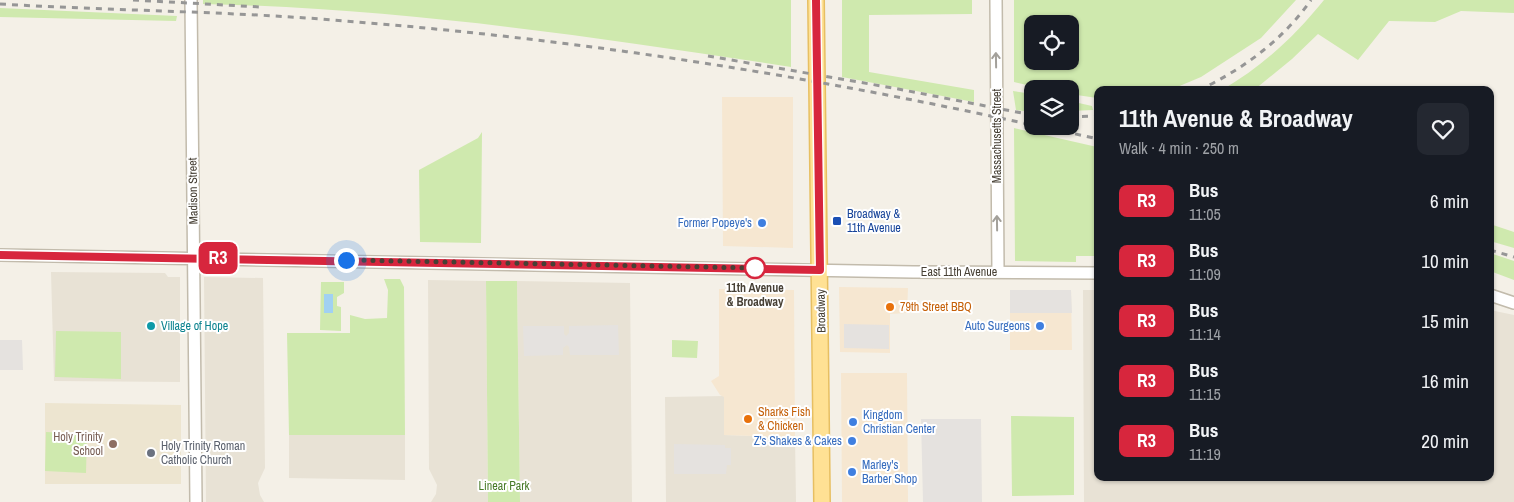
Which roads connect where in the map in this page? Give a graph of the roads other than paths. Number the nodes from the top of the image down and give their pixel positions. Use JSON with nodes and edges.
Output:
{"nodes":[{"id":1,"x":191,"y":0,"type":"edge"},
{"id":2,"x":816,"y":0,"type":"edge"},
{"id":3,"x":996,"y":0,"type":"edge"},
{"id":4,"x":0,"y":255,"type":"edge"},
{"id":5,"x":194,"y":258,"type":"junction"},
{"id":6,"x":820,"y":270,"type":"junction"},
{"id":7,"x":998,"y":272,"type":"junction"},
{"id":8,"x":1094,"y":272,"type":"edge"},
{"id":9,"x":1494,"y":296,"type":"edge"},
{"id":10,"x":1514,"y":303,"type":"edge"},
{"id":11,"x":196,"y":502,"type":"edge"},
{"id":12,"x":822,"y":502,"type":"edge"}],
"edges":[{"from":1,"to":5,"type":"street","name":"Madison Street"},
{"from":2,"to":6,"type":"main road","name":"Broadway"},
{"from":7,"to":3,"type":"street","name":"Massachusetts Street","one_way":true},
{"from":4,"to":5,"type":"street","name":"East 11th Avenue"},
{"from":5,"to":6,"type":"street","name":"East 11th Avenue"},
{"from":5,"to":11,"type":"street","name":"Madison Street"},
{"from":6,"to":7,"type":"street","name":"East 11th Avenue"},
{"from":6,"to":12,"type":"main road","name":"Broadway"},
{"from":7,"to":8,"type":"street","name":"East 11th Avenue"},
{"from":9,"to":10,"type":"street"}]}
